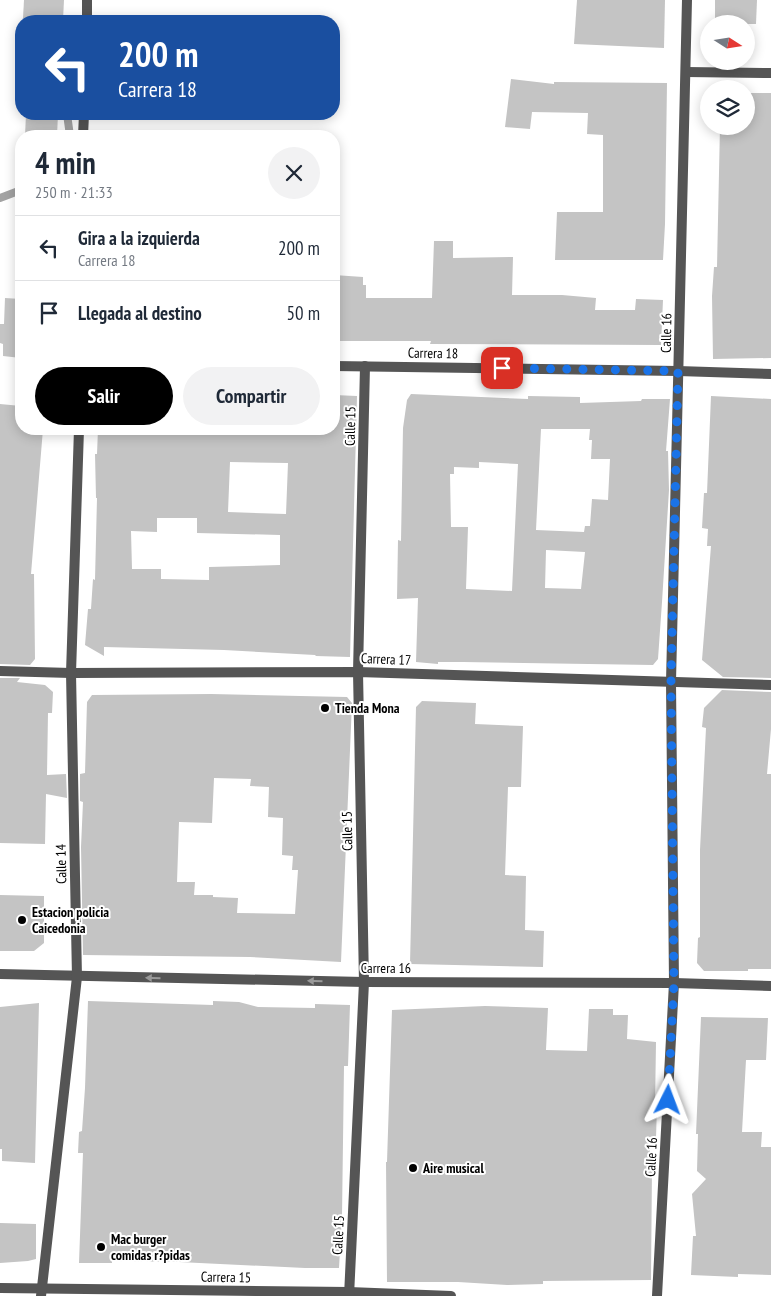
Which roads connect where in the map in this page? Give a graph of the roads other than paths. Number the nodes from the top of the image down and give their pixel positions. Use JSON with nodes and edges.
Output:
{"nodes":[{"id":1,"x":87,"y":0,"type":"edge"},
{"id":2,"x":687,"y":0,"type":"edge"},
{"id":3,"x":87,"y":15,"type":"edge"},
{"id":4,"x":686,"y":72,"type":"junction"},
{"id":5,"x":771,"y":73,"type":"edge"},
{"id":6,"x":340,"y":366,"type":"edge"},
{"id":7,"x":365,"y":366,"type":"junction"},
{"id":8,"x":678,"y":371,"type":"junction"},
{"id":9,"x":771,"y":374,"type":"edge"},
{"id":10,"x":79,"y":435,"type":"edge"},
{"id":11,"x":0,"y":671,"type":"edge"},
{"id":12,"x":358,"y":672,"type":"junction"},
{"id":13,"x":72,"y":673,"type":"junction"},
{"id":14,"x":671,"y":682,"type":"junction"},
{"id":15,"x":771,"y":685,"type":"edge"},
{"id":16,"x":0,"y":974,"type":"edge"},
{"id":17,"x":77,"y":977,"type":"junction"},
{"id":18,"x":364,"y":982,"type":"junction"},
{"id":19,"x":674,"y":983,"type":"junction"},
{"id":20,"x":771,"y":986,"type":"edge"},
{"id":21,"x":0,"y":1288,"type":"edge"},
{"id":22,"x":41,"y":1293,"type":"edge"},
{"id":23,"x":349,"y":1294,"type":"edge"},
{"id":24,"x":451,"y":1296,"type":"edge"},
{"id":25,"x":657,"y":1296,"type":"edge"}],
"edges":[{"from":1,"to":3,"type":"street"},
{"from":2,"to":4,"type":"street","name":"Calle 16"},
{"from":4,"to":5,"type":"street"},
{"from":4,"to":8,"type":"street","name":"Calle 16"},
{"from":6,"to":7,"type":"street","name":"Carrera 18"},
{"from":7,"to":8,"type":"street","name":"Carrera 18"},
{"from":7,"to":12,"type":"street","name":"Calle 15"},
{"from":8,"to":9,"type":"street","name":"Carrera 18"},
{"from":8,"to":14,"type":"street","name":"Calle 16"},
{"from":10,"to":13,"type":"street","name":"Calle 14"},
{"from":11,"to":13,"type":"street","name":"Carrera 17"},
{"from":12,"to":13,"type":"street","name":"Carrera 17"},
{"from":12,"to":14,"type":"street","name":"Carrera 17"},
{"from":12,"to":18,"type":"street","name":"Calle 15"},
{"from":13,"to":17,"type":"street","name":"Calle 14"},
{"from":14,"to":15,"type":"street","name":"Carrera 17"},
{"from":14,"to":19,"type":"street","name":"Calle 16"},
{"from":16,"to":17,"type":"street","name":"Carrera 16"},
{"from":18,"to":17,"type":"street","name":"Carrera 16","one_way":true},
{"from":17,"to":22,"type":"street","name":"Calle 14"},
{"from":18,"to":19,"type":"street","name":"Carrera 16"},
{"from":18,"to":23,"type":"street","name":"Calle 15"},
{"from":19,"to":20,"type":"street","name":"Carrera 16"},
{"from":19,"to":25,"type":"street","name":"Calle 16"},
{"from":21,"to":22,"type":"street","name":"Carrera 15"},
{"from":22,"to":23,"type":"street","name":"Carrera 15"},
{"from":23,"to":24,"type":"street","name":"Carrera 15"}]}
